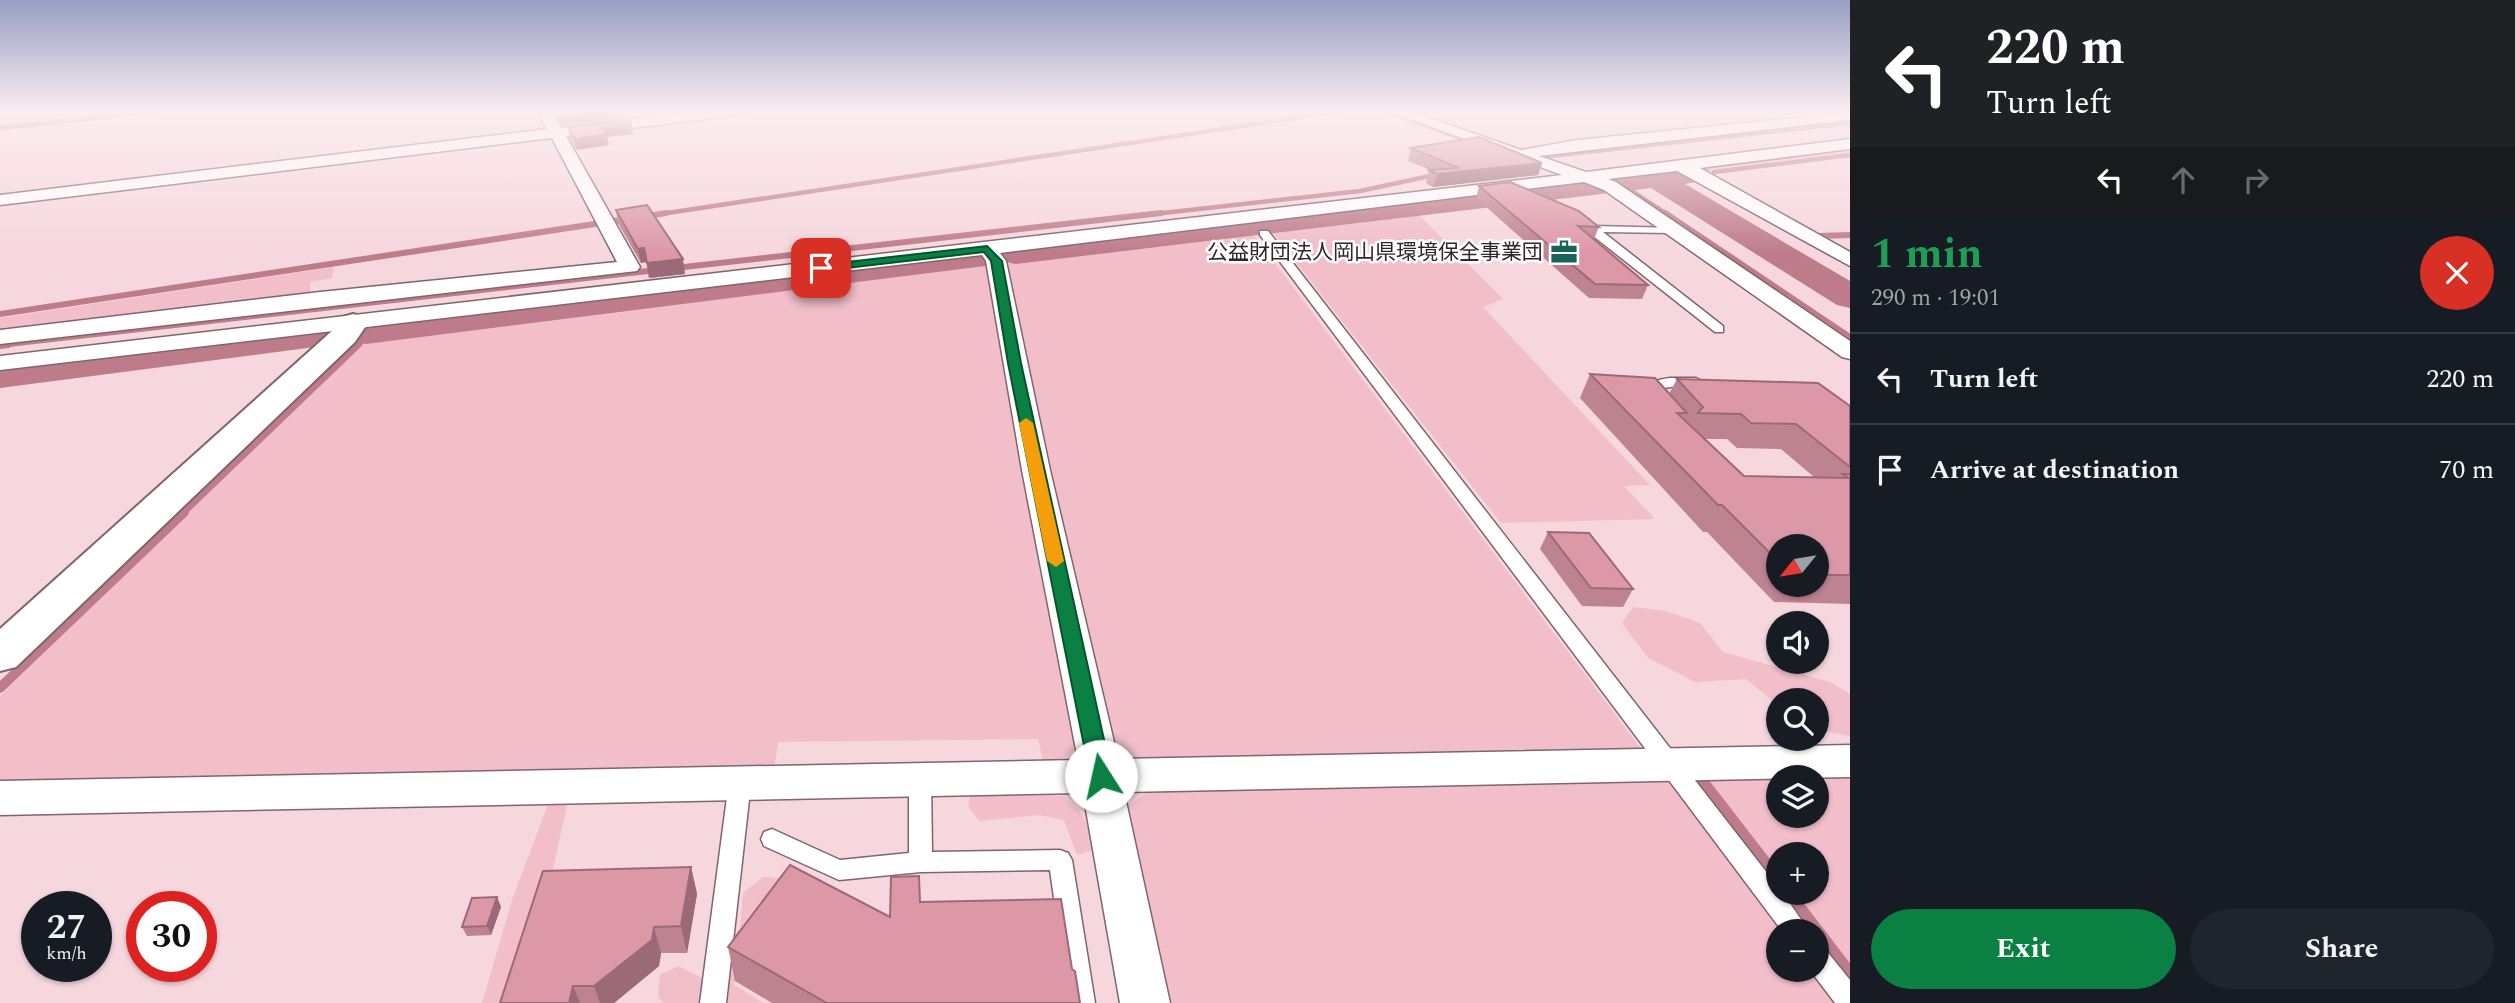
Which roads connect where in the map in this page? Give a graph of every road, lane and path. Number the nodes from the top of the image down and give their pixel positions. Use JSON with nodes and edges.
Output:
{"nodes":[{"id":1,"x":348,"y":159,"type":"edge"},
{"id":2,"x":572,"y":159,"type":"edge"},
{"id":3,"x":1538,"y":159,"type":"edge"},
{"id":4,"x":1720,"y":159,"type":"edge"},
{"id":5,"x":1675,"y":164,"type":"junction"},
{"id":6,"x":1598,"y":181,"type":"junction"},
{"id":7,"x":0,"y":200,"type":"edge"},
{"id":8,"x":1575,"y":216,"type":"edge"},
{"id":9,"x":1591,"y":229,"type":"junction"},
{"id":10,"x":1672,"y":230,"type":"junction"},
{"id":11,"x":1264,"y":233,"type":"dead end"},
{"id":12,"x":987,"y":249,"type":"junction"},
{"id":13,"x":1850,"y":260,"type":"edge"},
{"id":14,"x":330,"y":313,"type":"junction"},
{"id":15,"x":1719,"y":329,"type":"dead end"},
{"id":16,"x":0,"y":337,"type":"edge"},
{"id":17,"x":1850,"y":352,"type":"edge"},
{"id":18,"x":0,"y":363,"type":"edge"},
{"id":19,"x":1705,"y":383,"type":"edge"},
{"id":20,"x":1659,"y":408,"type":"edge"},
{"id":21,"x":0,"y":655,"type":"edge"},
{"id":22,"x":1850,"y":761,"type":"edge"},
{"id":23,"x":1668,"y":764,"type":"junction"},
{"id":24,"x":1101,"y":776,"type":"junction"},
{"id":25,"x":920,"y":779,"type":"junction"},
{"id":26,"x":740,"y":782,"type":"junction"},
{"id":27,"x":0,"y":798,"type":"edge"},
{"id":28,"x":772,"y":839,"type":"dead end"},
{"id":29,"x":921,"y":862,"type":"junction"},
{"id":30,"x":1788,"y":919,"type":"edge"},
{"id":31,"x":1829,"y":974,"type":"edge"},
{"id":32,"x":1850,"y":1001,"type":"edge"},
{"id":33,"x":713,"y":1003,"type":"edge"},
{"id":34,"x":1082,"y":1003,"type":"edge"},
{"id":35,"x":1144,"y":1003,"type":"edge"}],
"edges":[{"from":1,"to":7,"type":"street"},
{"from":2,"to":14,"type":"street"},
{"from":3,"to":6,"type":"street"},
{"from":4,"to":5,"type":"street"},
{"from":5,"to":6,"type":"street"},
{"from":5,"to":13,"type":"street"},
{"from":6,"to":10,"type":"street"},
{"from":6,"to":12,"type":"street"},
{"from":8,"to":9,"type":"lane"},
{"from":9,"to":10,"type":"lane"},
{"from":9,"to":15,"type":"lane"},
{"from":10,"to":17,"type":"street"},
{"from":11,"to":23,"type":"lane"},
{"from":12,"to":14,"type":"street"},
{"from":12,"to":24,"type":"street"},
{"from":14,"to":16,"type":"street"},
{"from":14,"to":18,"type":"street"},
{"from":14,"to":21,"type":"street"},
{"from":19,"to":20,"type":"lane"},
{"from":22,"to":23,"type":"street"},
{"from":23,"to":24,"type":"street"},
{"from":23,"to":30,"type":"lane"},
{"from":24,"to":25,"type":"street"},
{"from":24,"to":35,"type":"street"},
{"from":25,"to":26,"type":"street"},
{"from":25,"to":29,"type":"lane"},
{"from":26,"to":27,"type":"street"},
{"from":26,"to":33,"type":"lane"},
{"from":28,"to":29,"type":"lane"},
{"from":29,"to":34,"type":"lane"},
{"from":31,"to":32,"type":"lane"}]}
